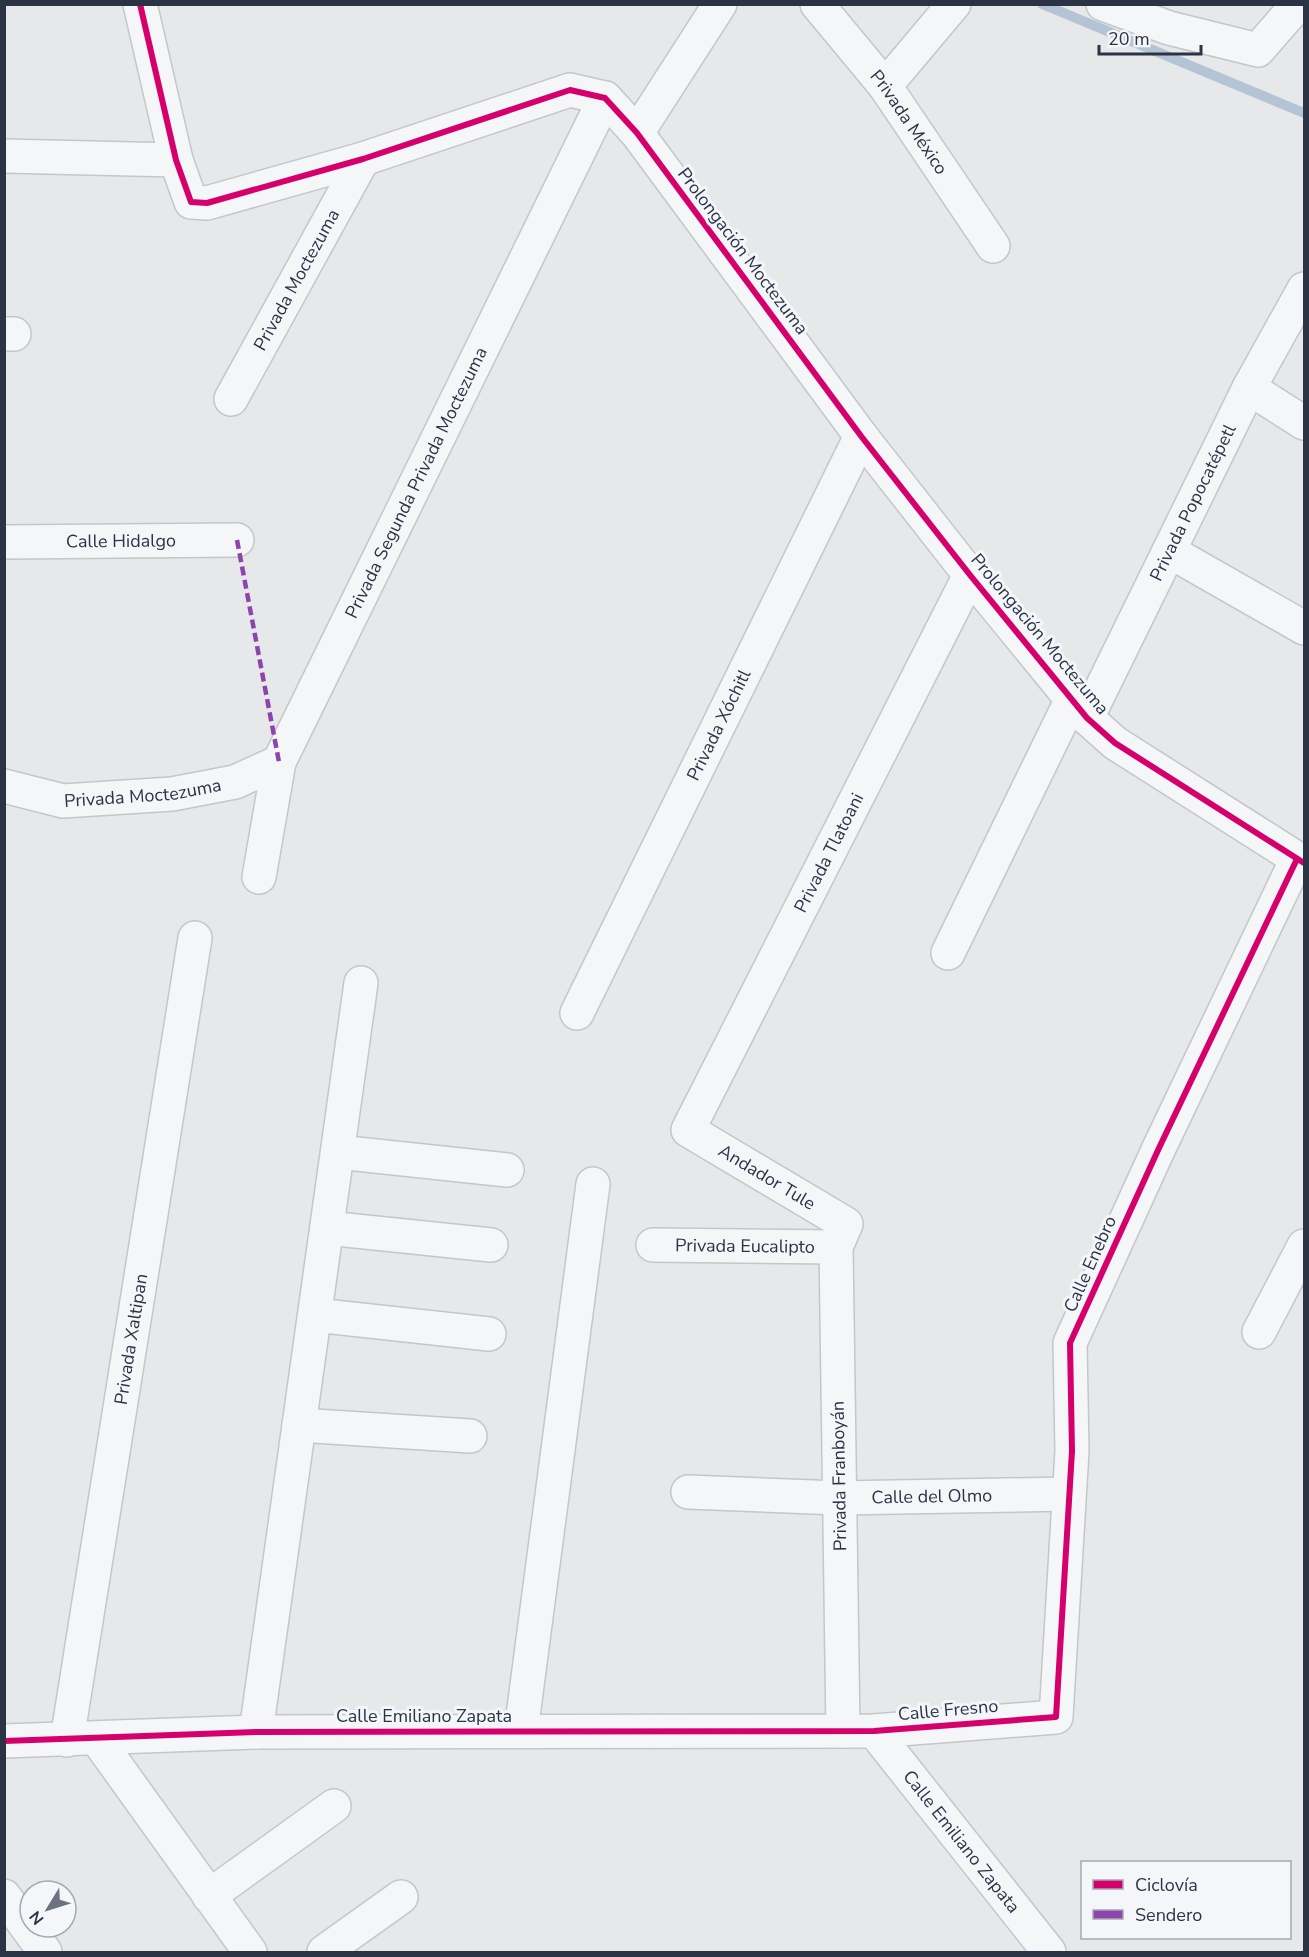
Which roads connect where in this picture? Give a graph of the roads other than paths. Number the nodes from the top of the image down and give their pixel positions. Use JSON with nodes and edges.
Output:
{"nodes":[{"id":1,"x":140,"y":4,"type":"edge"},
{"id":2,"x":720,"y":4,"type":"edge"},
{"id":3,"x":817,"y":4,"type":"edge"},
{"id":4,"x":954,"y":4,"type":"edge"},
{"id":5,"x":1103,"y":4,"type":"edge"},
{"id":6,"x":1298,"y":4,"type":"edge"},
{"id":7,"x":885,"y":86,"type":"junction"},
{"id":8,"x":605,"y":98,"type":"junction"},
{"id":9,"x":637,"y":133,"type":"junction"},
{"id":10,"x":4,"y":156,"type":"edge"},
{"id":11,"x":363,"y":159,"type":"junction"},
{"id":12,"x":176,"y":160,"type":"junction"},
{"id":13,"x":993,"y":246,"type":"dead end"},
{"id":14,"x":1305,"y":289,"type":"edge"},
{"id":15,"x":1249,"y":388,"type":"junction"},
{"id":16,"x":231,"y":399,"type":"dead end"},
{"id":17,"x":1305,"y":423,"type":"edge"},
{"id":18,"x":861,"y":436,"type":"junction"},
{"id":19,"x":237,"y":540,"type":"dead end"},
{"id":20,"x":4,"y":542,"type":"edge"},
{"id":21,"x":1169,"y":551,"type":"junction"},
{"id":22,"x":970,"y":575,"type":"junction"},
{"id":23,"x":1305,"y":628,"type":"edge"},
{"id":24,"x":1080,"y":708,"type":"junction"},
{"id":25,"x":279,"y":762,"type":"junction"},
{"id":26,"x":4,"y":786,"type":"edge"},
{"id":27,"x":1301,"y":861,"type":"edge"},
{"id":28,"x":259,"y":877,"type":"dead end"},
{"id":29,"x":195,"y":938,"type":"dead end"},
{"id":30,"x":948,"y":953,"type":"dead end"},
{"id":31,"x":361,"y":984,"type":"dead end"},
{"id":32,"x":577,"y":1013,"type":"dead end"},
{"id":33,"x":688,"y":1130,"type":"joint"},
{"id":34,"x":338,"y":1152,"type":"junction"},
{"id":35,"x":507,"y":1170,"type":"dead end"},
{"id":36,"x":593,"y":1184,"type":"dead end"},
{"id":37,"x":327,"y":1228,"type":"junction"},
{"id":38,"x":841,"y":1235,"type":"junction"},
{"id":39,"x":491,"y":1245,"type":"dead end"},
{"id":40,"x":653,"y":1245,"type":"dead end"},
{"id":41,"x":1305,"y":1246,"type":"edge"},
{"id":42,"x":315,"y":1315,"type":"junction"},
{"id":43,"x":1259,"y":1332,"type":"dead end"},
{"id":44,"x":489,"y":1334,"type":"dead end"},
{"id":45,"x":299,"y":1425,"type":"junction"},
{"id":46,"x":470,"y":1436,"type":"dead end"},
{"id":47,"x":688,"y":1492,"type":"dead end"},
{"id":48,"x":1068,"y":1494,"type":"junction"},
{"id":49,"x":839,"y":1498,"type":"junction"},
{"id":50,"x":1056,"y":1717,"type":"joint"},
{"id":51,"x":521,"y":1731,"type":"junction"},
{"id":52,"x":859,"y":1731,"type":"junction"},
{"id":53,"x":256,"y":1732,"type":"junction"},
{"id":54,"x":82,"y":1739,"type":"junction"},
{"id":55,"x":4,"y":1742,"type":"edge"},
{"id":56,"x":334,"y":1806,"type":"dead end"},
{"id":57,"x":4,"y":1896,"type":"edge"},
{"id":58,"x":209,"y":1896,"type":"junction"},
{"id":59,"x":401,"y":1897,"type":"dead end"},
{"id":60,"x":45,"y":1953,"type":"edge"},
{"id":61,"x":250,"y":1953,"type":"edge"},
{"id":62,"x":324,"y":1953,"type":"edge"},
{"id":63,"x":1049,"y":1953,"type":"edge"}],
"edges":[{"from":1,"to":12,"type":"street"},
{"from":2,"to":9,"type":"street"},
{"from":3,"to":7,"type":"street","name":"Privada México"},
{"from":4,"to":7,"type":"street"},
{"from":5,"to":6,"type":"street"},
{"from":7,"to":13,"type":"street","name":"Privada México"},
{"from":8,"to":9,"type":"street","name":"Prolongación Moctezuma"},
{"from":8,"to":11,"type":"street"},
{"from":8,"to":25,"type":"street","name":"Privada Segunda Privada Moctezuma"},
{"from":9,"to":18,"type":"street","name":"Prolongación Moctezuma"},
{"from":10,"to":12,"type":"street"},
{"from":11,"to":12,"type":"street"},
{"from":11,"to":16,"type":"street","name":"Privada Moctezuma"},
{"from":14,"to":15,"type":"street","name":"Privada Popocatépetl"},
{"from":15,"to":17,"type":"street"},
{"from":15,"to":21,"type":"street","name":"Privada Popocatépetl"},
{"from":18,"to":22,"type":"street","name":"Prolongación Moctezuma"},
{"from":18,"to":32,"type":"street","name":"Privada Xóchitl"},
{"from":19,"to":20,"type":"street","name":"Calle Hidalgo"},
{"from":21,"to":23,"type":"street"},
{"from":21,"to":24,"type":"street","name":"Privada Popocatépetl"},
{"from":22,"to":24,"type":"street","name":"Prolongación Moctezuma"},
{"from":22,"to":33,"type":"street","name":"Privada Tlatoani"},
{"from":24,"to":27,"type":"street","name":"Prolongación Moctezuma"},
{"from":24,"to":30,"type":"street","name":"Privada Popocatépetl"},
{"from":25,"to":26,"type":"street","name":"Privada Moctezuma"},
{"from":25,"to":28,"type":"street","name":"Privada Segunda Privada Moctezuma"},
{"from":27,"to":48,"type":"street","name":"Calle Enebro"},
{"from":29,"to":54,"type":"street","name":"Privada Xaltipan"},
{"from":31,"to":34,"type":"street"},
{"from":33,"to":38,"type":"street","name":"Andador Tule"},
{"from":34,"to":35,"type":"street"},
{"from":34,"to":37,"type":"street"},
{"from":36,"to":51,"type":"street"},
{"from":37,"to":39,"type":"street"},
{"from":37,"to":42,"type":"street"},
{"from":38,"to":40,"type":"street","name":"Privada Eucalipto"},
{"from":38,"to":49,"type":"street","name":"Privada Franboyán"},
{"from":41,"to":43,"type":"street"},
{"from":42,"to":44,"type":"street"},
{"from":42,"to":45,"type":"street"},
{"from":45,"to":46,"type":"street"},
{"from":45,"to":53,"type":"street"},
{"from":47,"to":49,"type":"street","name":"Calle del Olmo"},
{"from":48,"to":49,"type":"street","name":"Calle del Olmo"},
{"from":48,"to":50,"type":"street","name":"Calle Enebro"},
{"from":49,"to":52,"type":"street","name":"Privada Franboyán"},
{"from":50,"to":52,"type":"street","name":"Calle Fresno"},
{"from":51,"to":52,"type":"street","name":"Calle Emiliano Zapata"},
{"from":51,"to":53,"type":"street","name":"Calle Emiliano Zapata"},
{"from":52,"to":63,"type":"street","name":"Calle Emiliano Zapata"},
{"from":53,"to":54,"type":"street","name":"Calle Emiliano Zapata"},
{"from":54,"to":55,"type":"street","name":"Calle Emiliano Zapata"},
{"from":54,"to":58,"type":"street"},
{"from":56,"to":58,"type":"street"},
{"from":57,"to":60,"type":"street"},
{"from":58,"to":61,"type":"street"},
{"from":59,"to":62,"type":"street"}]}
